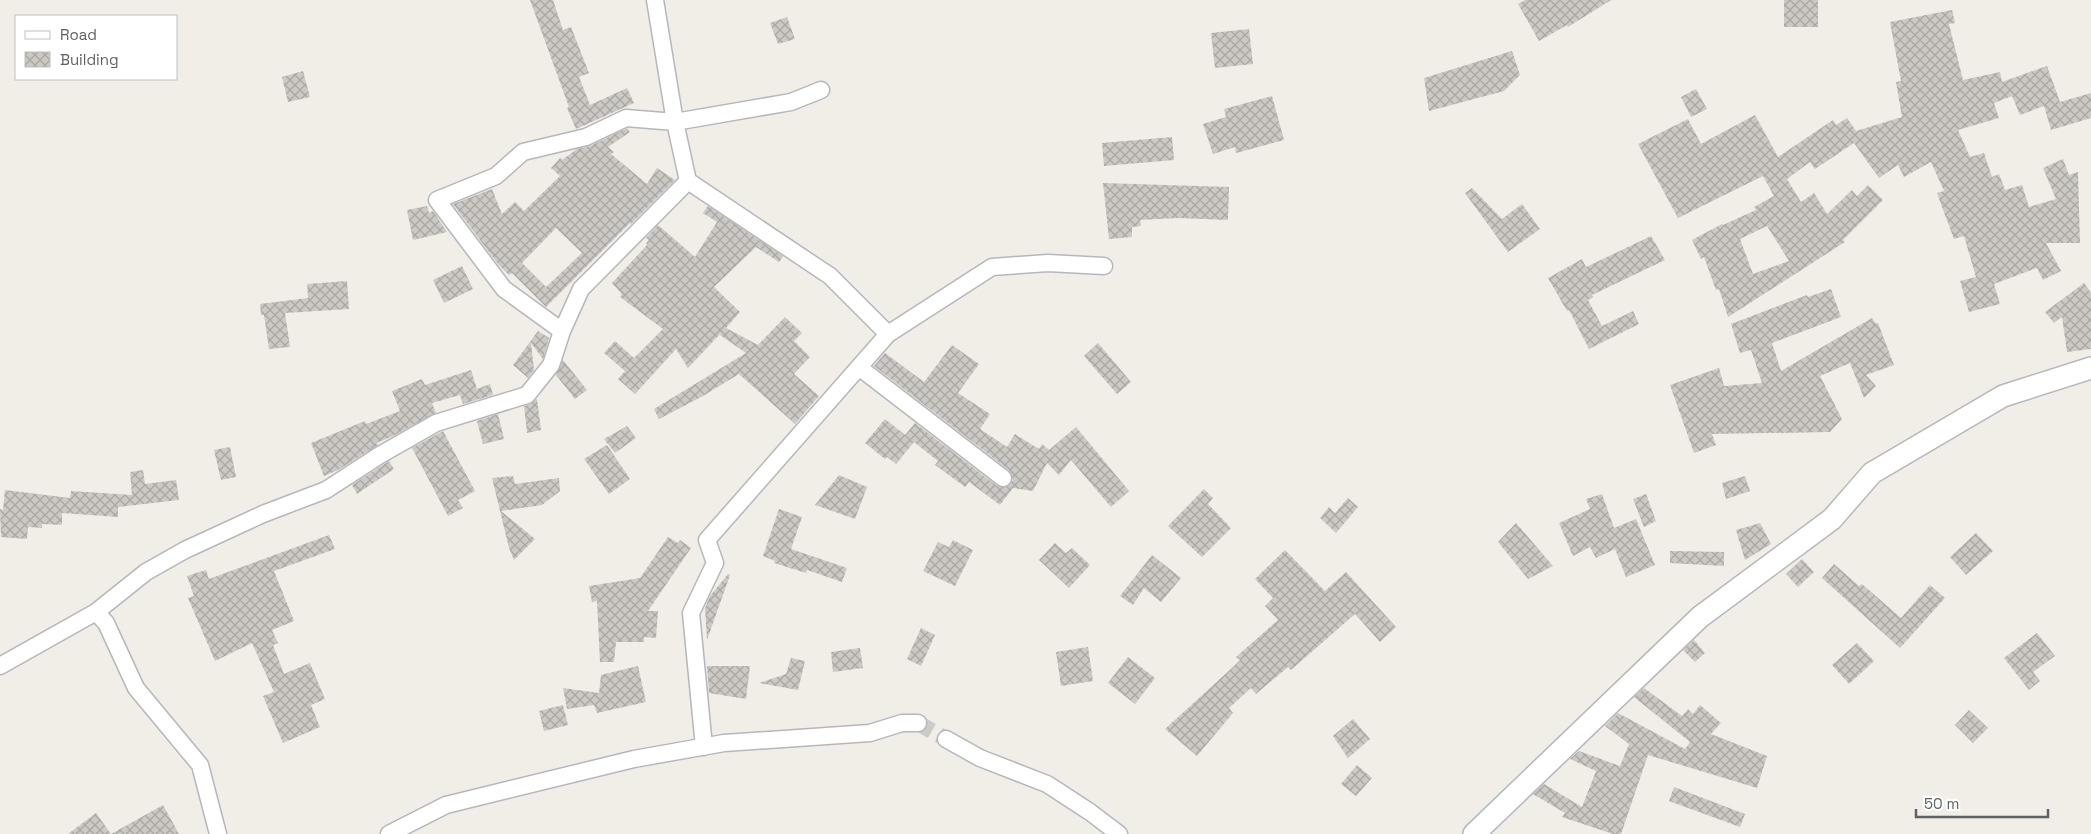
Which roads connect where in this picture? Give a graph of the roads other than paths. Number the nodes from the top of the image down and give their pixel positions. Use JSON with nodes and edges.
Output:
{"nodes":[{"id":1,"x":654,"y":0,"type":"edge"},
{"id":2,"x":821,"y":90,"type":"dead end"},
{"id":3,"x":675,"y":122,"type":"junction"},
{"id":4,"x":688,"y":181,"type":"junction"},
{"id":5,"x":1104,"y":266,"type":"dead end"},
{"id":6,"x":562,"y":331,"type":"junction"},
{"id":7,"x":888,"y":334,"type":"junction"},
{"id":8,"x":860,"y":368,"type":"junction"},
{"id":9,"x":2091,"y":368,"type":"edge"},
{"id":10,"x":1003,"y":478,"type":"dead end"},
{"id":11,"x":96,"y":612,"type":"junction"},
{"id":12,"x":0,"y":666,"type":"edge"},
{"id":13,"x":918,"y":723,"type":"tunnel mouth"},
{"id":14,"x":946,"y":739,"type":"tunnel mouth"},
{"id":15,"x":704,"y":747,"type":"junction"},
{"id":16,"x":218,"y":834,"type":"edge"},
{"id":17,"x":390,"y":834,"type":"edge"},
{"id":18,"x":1119,"y":834,"type":"edge"},
{"id":19,"x":1474,"y":834,"type":"edge"}],
"edges":[{"from":1,"to":3,"type":"street"},
{"from":2,"to":3,"type":"street"},
{"from":3,"to":4,"type":"street"},
{"from":3,"to":6,"type":"street"},
{"from":4,"to":6,"type":"street"},
{"from":4,"to":7,"type":"street"},
{"from":5,"to":7,"type":"street"},
{"from":6,"to":11,"type":"street"},
{"from":7,"to":8,"type":"street"},
{"from":8,"to":10,"type":"street"},
{"from":8,"to":15,"type":"street"},
{"from":9,"to":19,"type":"street"},
{"from":11,"to":12,"type":"street"},
{"from":11,"to":16,"type":"street"},
{"from":13,"to":15,"type":"street"},
{"from":14,"to":18,"type":"street"},
{"from":15,"to":17,"type":"street"}]}
